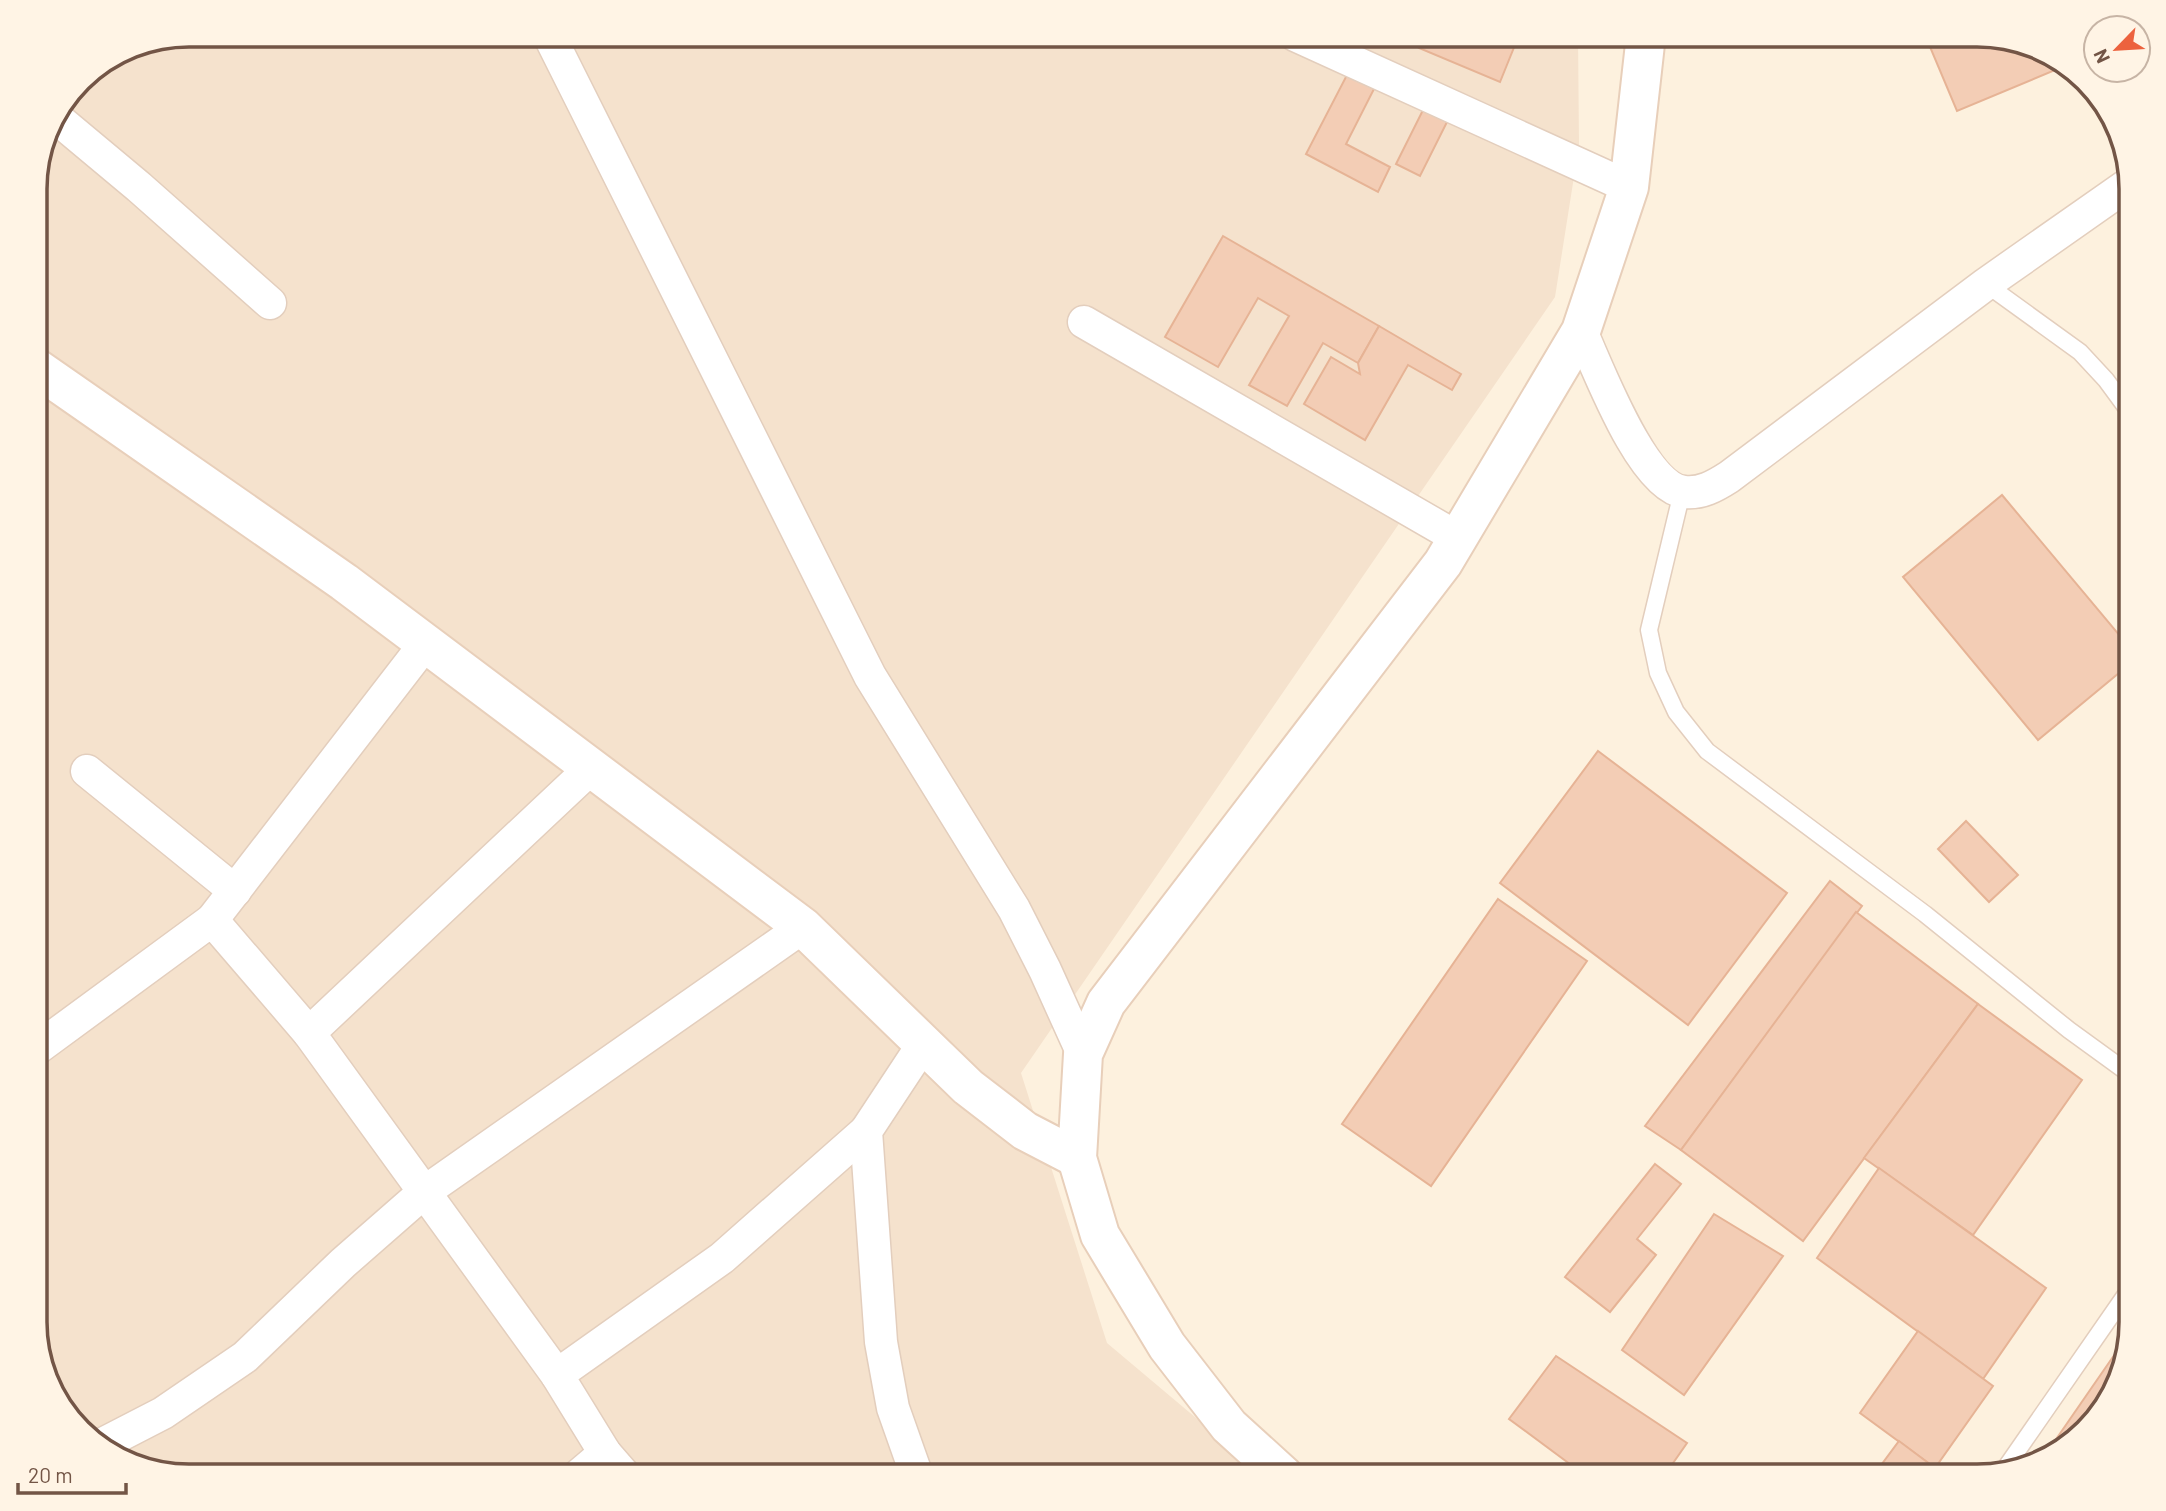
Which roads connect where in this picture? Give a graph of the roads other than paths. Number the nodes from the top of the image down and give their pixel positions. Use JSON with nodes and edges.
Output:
{"nodes":[{"id":1,"x":1322,"y":47,"type":"edge"},
{"id":2,"x":1645,"y":47,"type":"edge"},
{"id":3,"x":558,"y":48,"type":"edge"},
{"id":4,"x":63,"y":124,"type":"edge"},
{"id":5,"x":1629,"y":187,"type":"junction"},
{"id":6,"x":2119,"y":191,"type":"edge"},
{"id":7,"x":1986,"y":284,"type":"junction"},
{"id":8,"x":270,"y":303,"type":"dead end"},
{"id":9,"x":1084,"y":322,"type":"dead end"},
{"id":10,"x":1581,"y":331,"type":"junction"},
{"id":11,"x":48,"y":376,"type":"edge"},
{"id":12,"x":2119,"y":398,"type":"edge"},
{"id":13,"x":1682,"y":492,"type":"junction"},
{"id":14,"x":1458,"y":538,"type":"junction"},
{"id":15,"x":425,"y":644,"type":"junction"},
{"id":16,"x":592,"y":767,"type":"junction"},
{"id":17,"x":87,"y":771,"type":"dead end"},
{"id":18,"x":235,"y":891,"type":"junction"},
{"id":19,"x":212,"y":920,"type":"junction"},
{"id":20,"x":803,"y":927,"type":"junction"},
{"id":21,"x":309,"y":1033,"type":"junction"},
{"id":22,"x":48,"y":1040,"type":"edge"},
{"id":23,"x":924,"y":1043,"type":"junction"},
{"id":24,"x":1083,"y":1054,"type":"junction"},
{"id":25,"x":2119,"y":1066,"type":"edge"},
{"id":26,"x":866,"y":1131,"type":"junction"},
{"id":27,"x":1077,"y":1158,"type":"junction"},
{"id":28,"x":423,"y":1193,"type":"junction"},
{"id":29,"x":2119,"y":1304,"type":"edge"},
{"id":30,"x":557,"y":1375,"type":"junction"},
{"id":31,"x":110,"y":1440,"type":"edge"},
{"id":32,"x":2011,"y":1459,"type":"edge"},
{"id":33,"x":614,"y":1464,"type":"edge"},
{"id":34,"x":912,"y":1464,"type":"edge"},
{"id":35,"x":1271,"y":1464,"type":"edge"}],
"edges":[{"from":1,"to":5,"type":"street"},
{"from":2,"to":5,"type":"street"},
{"from":3,"to":24,"type":"street"},
{"from":4,"to":8,"type":"street"},
{"from":5,"to":10,"type":"street"},
{"from":6,"to":7,"type":"street"},
{"from":7,"to":12,"type":"lane"},
{"from":7,"to":13,"type":"street"},
{"from":9,"to":14,"type":"street"},
{"from":10,"to":13,"type":"street"},
{"from":10,"to":14,"type":"street"},
{"from":11,"to":15,"type":"street"},
{"from":13,"to":25,"type":"lane"},
{"from":14,"to":24,"type":"street"},
{"from":15,"to":16,"type":"street"},
{"from":15,"to":18,"type":"street"},
{"from":16,"to":20,"type":"street"},
{"from":16,"to":21,"type":"street"},
{"from":17,"to":18,"type":"street"},
{"from":18,"to":19,"type":"street"},
{"from":19,"to":21,"type":"street"},
{"from":19,"to":22,"type":"street"},
{"from":20,"to":23,"type":"street"},
{"from":20,"to":28,"type":"street"},
{"from":21,"to":28,"type":"street"},
{"from":23,"to":26,"type":"street"},
{"from":23,"to":27,"type":"street"},
{"from":24,"to":27,"type":"street"},
{"from":26,"to":30,"type":"street"},
{"from":26,"to":34,"type":"street"},
{"from":27,"to":35,"type":"street"},
{"from":28,"to":30,"type":"street"},
{"from":28,"to":31,"type":"street"},
{"from":29,"to":32,"type":"lane"},
{"from":30,"to":33,"type":"street"}]}
